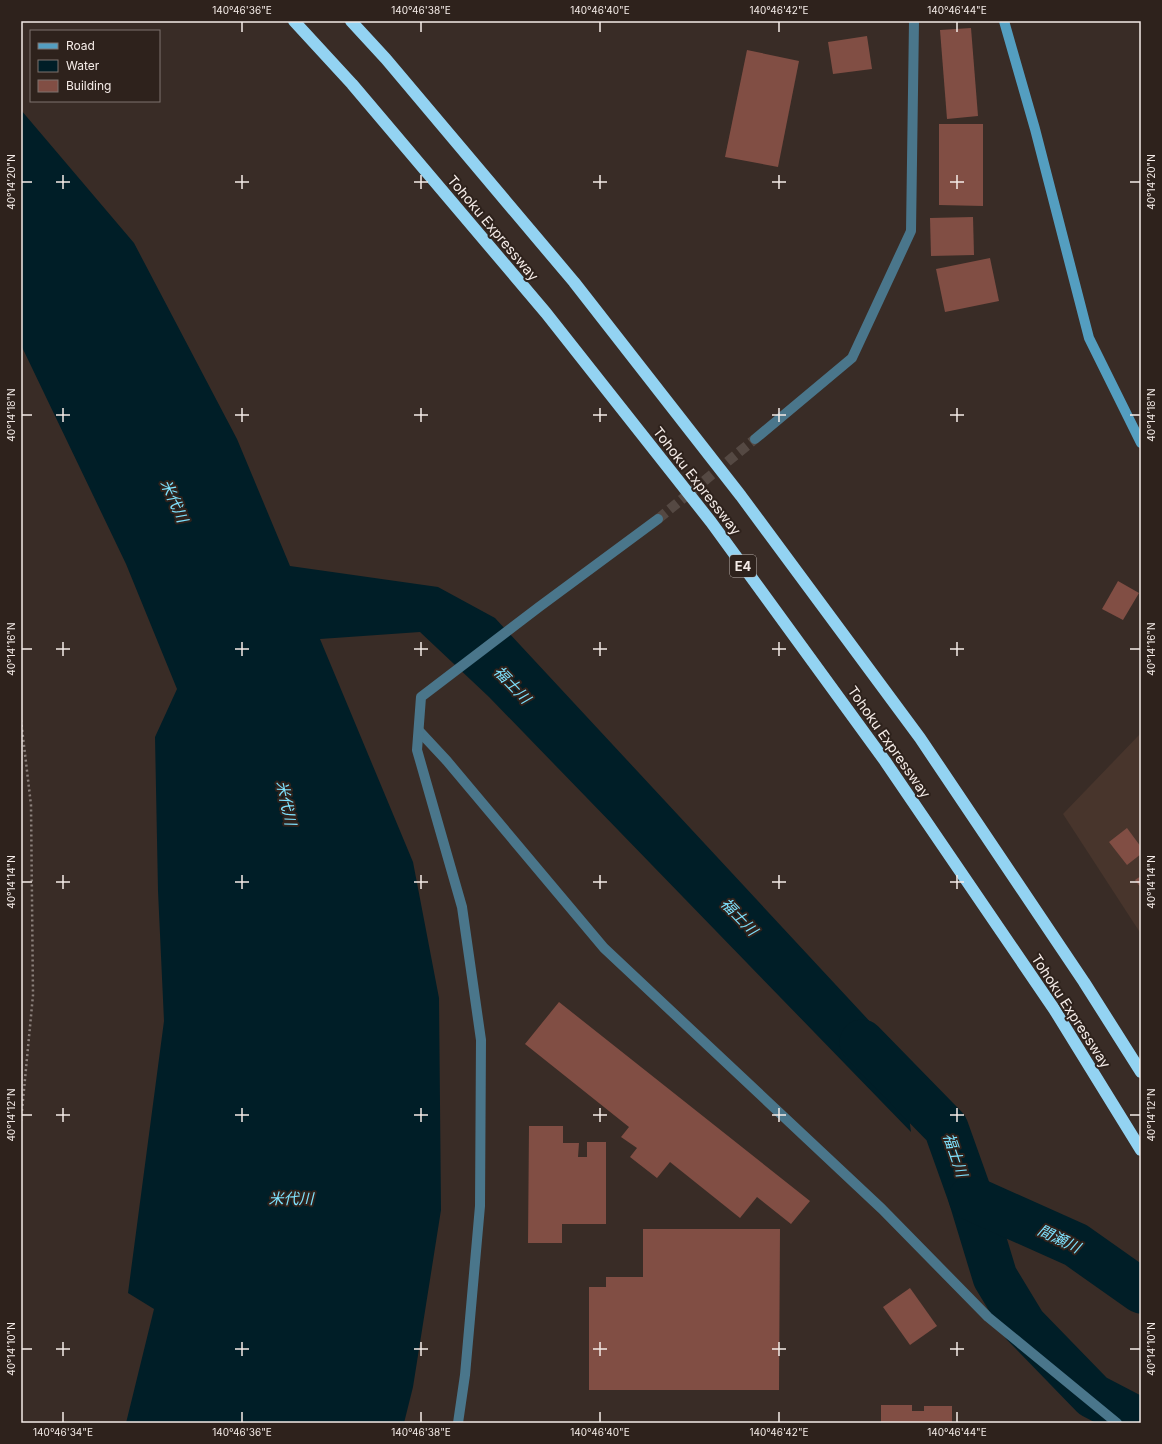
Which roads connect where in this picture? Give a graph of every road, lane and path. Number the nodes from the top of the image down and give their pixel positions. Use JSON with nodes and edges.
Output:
{"nodes":[{"id":1,"x":294,"y":21,"type":"edge"},
{"id":2,"x":351,"y":21,"type":"edge"},
{"id":3,"x":914,"y":21,"type":"edge"},
{"id":4,"x":1004,"y":21,"type":"edge"},
{"id":5,"x":755,"y":439,"type":"tunnel mouth"},
{"id":6,"x":1141,"y":443,"type":"edge"},
{"id":7,"x":658,"y":519,"type":"tunnel mouth"},
{"id":8,"x":21,"y":720,"type":"edge"},
{"id":9,"x":420,"y":732,"type":"junction"},
{"id":10,"x":1141,"y":1072,"type":"edge"},
{"id":11,"x":21,"y":1121,"type":"edge"},
{"id":12,"x":1141,"y":1150,"type":"edge"},
{"id":13,"x":458,"y":1423,"type":"edge"},
{"id":14,"x":1117,"y":1423,"type":"edge"}],
"edges":[{"from":1,"to":12,"type":"highway","name":"Tohoku Expressway","number":"E4"},
{"from":2,"to":10,"type":"highway","name":"Tohoku Expressway"},
{"from":3,"to":5,"type":"street"},
{"from":4,"to":6,"type":"street"},
{"from":7,"to":9,"type":"street"},
{"from":8,"to":11,"type":"path"},
{"from":9,"to":13,"type":"street"},
{"from":9,"to":14,"type":"street"}]}
